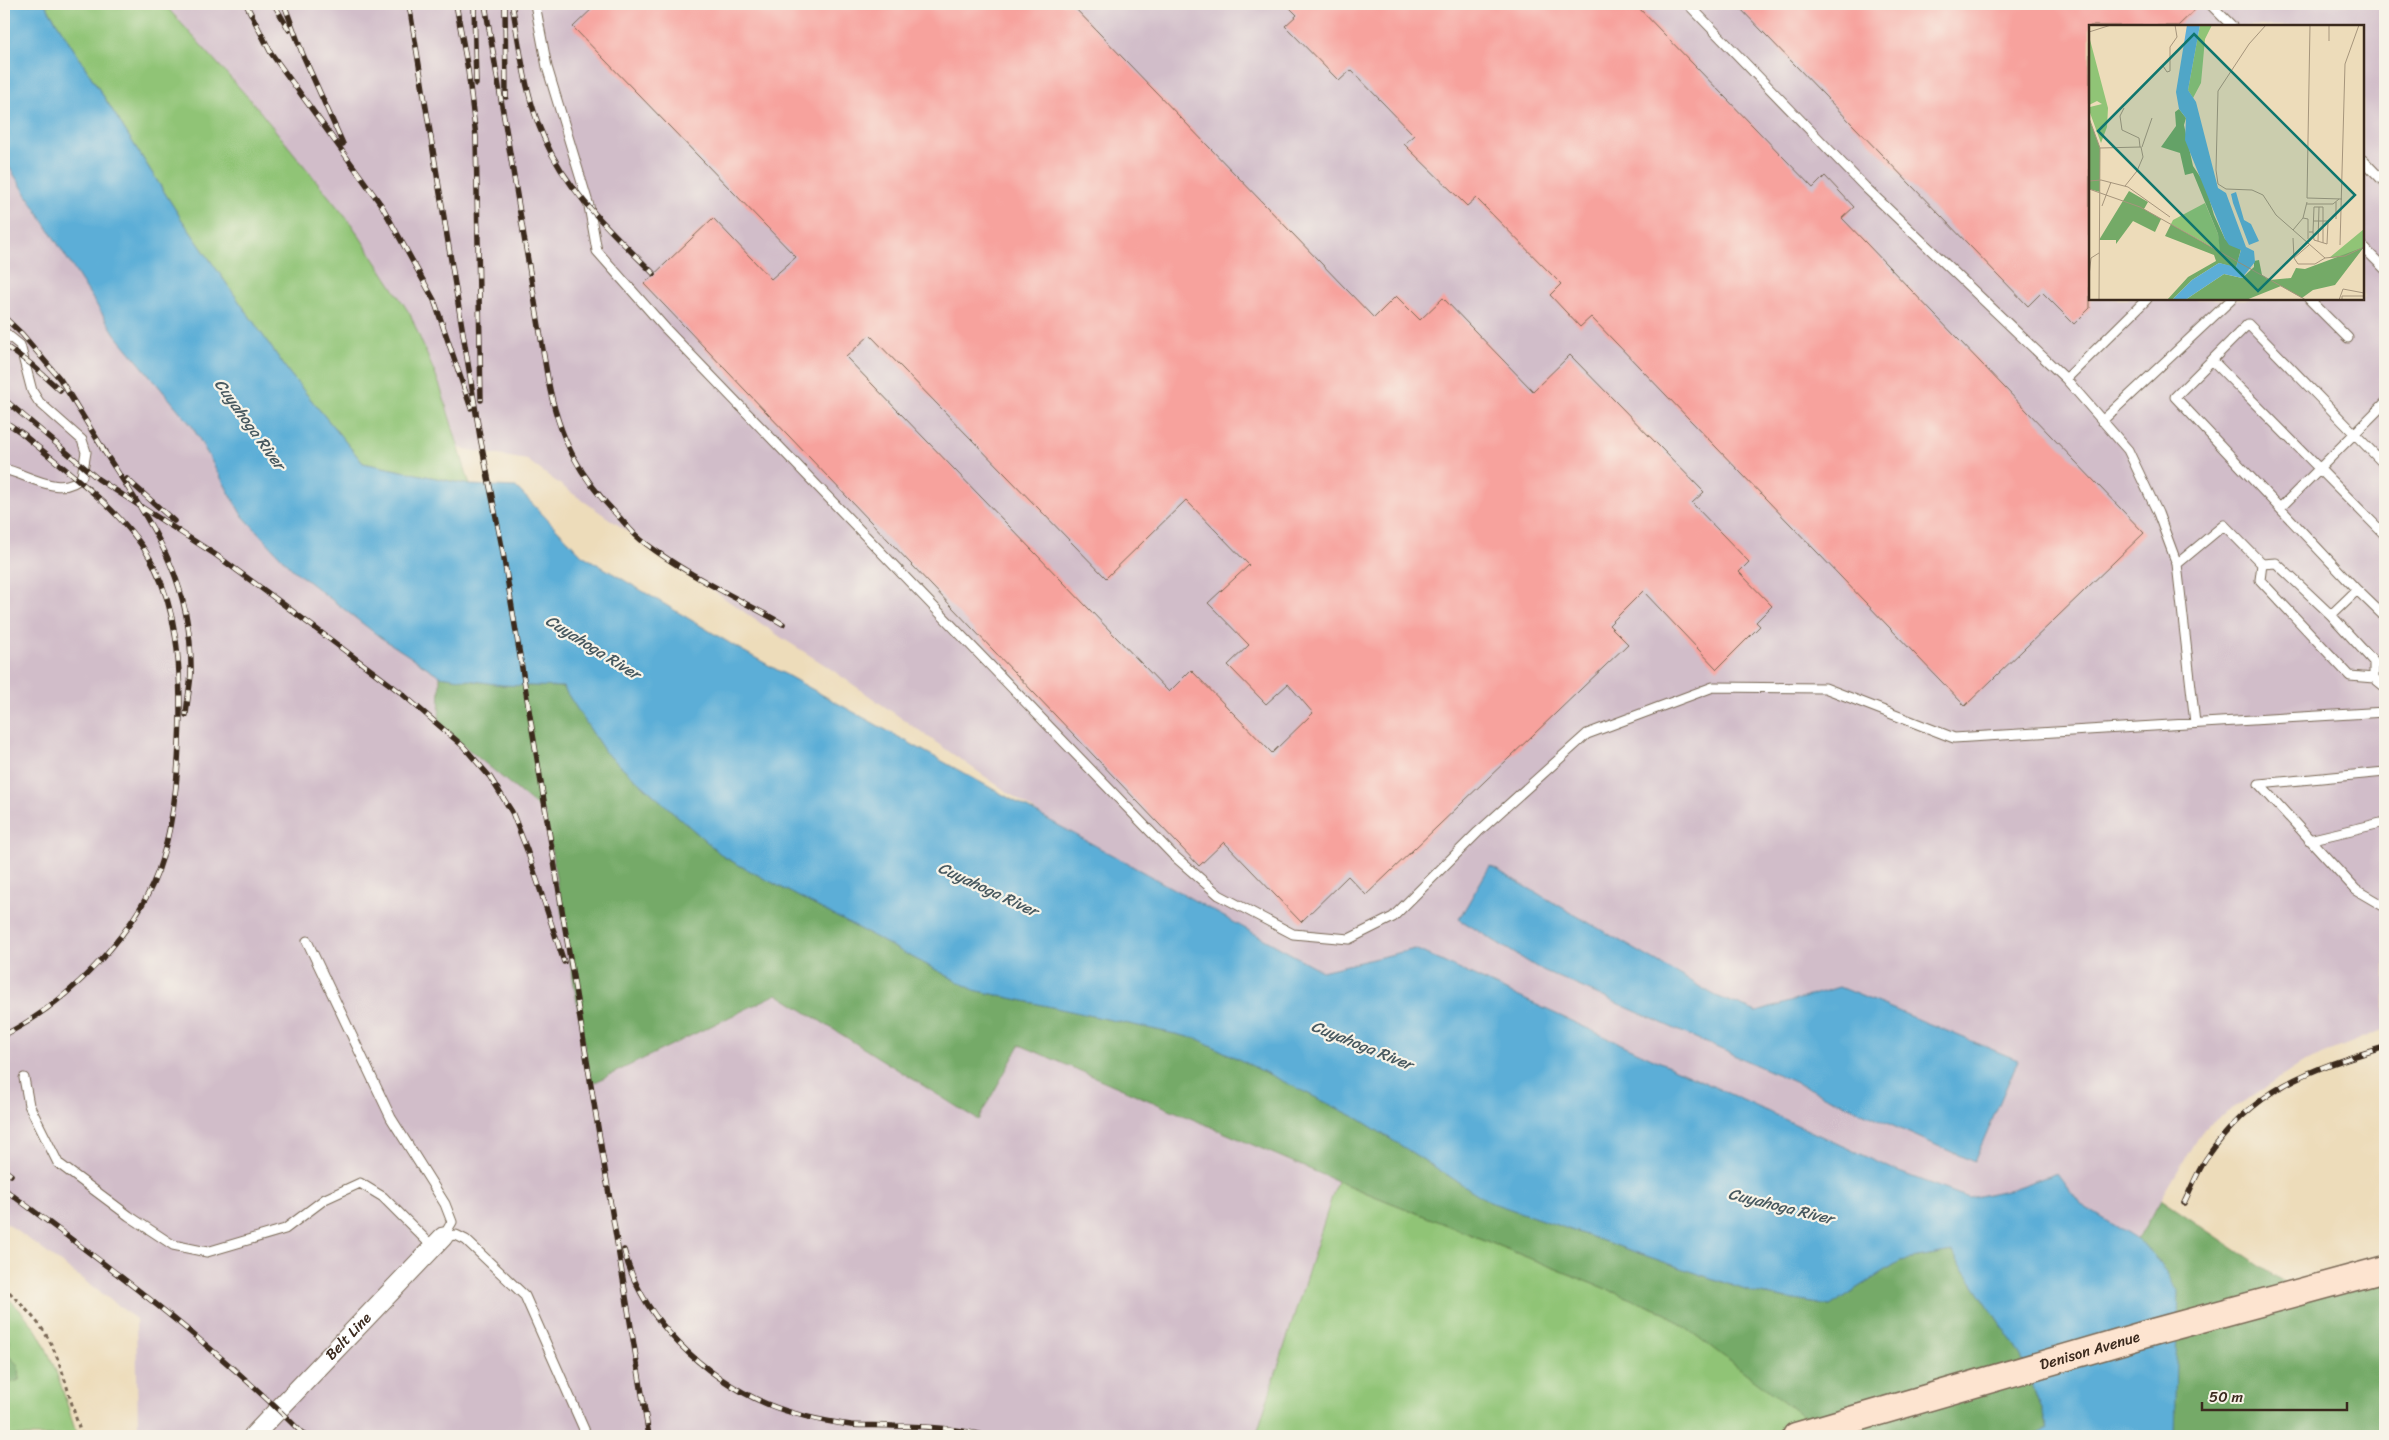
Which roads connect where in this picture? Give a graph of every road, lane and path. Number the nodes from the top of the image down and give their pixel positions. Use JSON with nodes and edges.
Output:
{"nodes":[{"id":1,"x":536,"y":4,"type":"edge"},
{"id":2,"x":1688,"y":4,"type":"edge"},
{"id":3,"x":2210,"y":4,"type":"edge"},
{"id":4,"x":2231,"y":25,"type":"edge"},
{"id":5,"x":2364,"y":161,"type":"edge"},
{"id":6,"x":2385,"y":184,"type":"edge"},
{"id":7,"x":2364,"y":247,"type":"edge"},
{"id":8,"x":2385,"y":269,"type":"edge"},
{"id":9,"x":2146,"y":300,"type":"edge"},
{"id":10,"x":2231,"y":300,"type":"edge"},
{"id":11,"x":2310,"y":300,"type":"edge"},
{"id":12,"x":4,"y":332,"type":"edge"},
{"id":13,"x":2348,"y":338,"type":"dead end"},
{"id":14,"x":2212,"y":360,"type":"junction"},
{"id":15,"x":2066,"y":379,"type":"junction"},
{"id":16,"x":2385,"y":402,"type":"edge"},
{"id":17,"x":2102,"y":421,"type":"junction"},
{"id":18,"x":2354,"y":432,"type":"junction"},
{"id":19,"x":2385,"y":465,"type":"edge"},
{"id":20,"x":2319,"y":467,"type":"junction"},
{"id":21,"x":4,"y":469,"type":"edge"},
{"id":22,"x":2280,"y":508,"type":"junction"},
{"id":23,"x":2385,"y":534,"type":"edge"},
{"id":24,"x":2177,"y":564,"type":"junction"},
{"id":25,"x":2262,"y":564,"type":"junction"},
{"id":26,"x":2357,"y":590,"type":"junction"},
{"id":27,"x":2331,"y":615,"type":"junction"},
{"id":28,"x":2385,"y":618,"type":"edge"},
{"id":29,"x":2374,"y":678,"type":"junction"},
{"id":30,"x":2385,"y":687,"type":"edge"},
{"id":31,"x":2385,"y":712,"type":"edge"},
{"id":32,"x":2195,"y":723,"type":"junction"},
{"id":33,"x":2385,"y":772,"type":"edge"},
{"id":34,"x":2385,"y":822,"type":"edge"},
{"id":35,"x":2309,"y":840,"type":"junction"},
{"id":36,"x":2385,"y":907,"type":"edge"},
{"id":37,"x":306,"y":941,"type":"dead end"},
{"id":38,"x":24,"y":1078,"type":"dead end"},
{"id":39,"x":438,"y":1242,"type":"junction"},
{"id":40,"x":2385,"y":1269,"type":"edge"},
{"id":41,"x":4,"y":1286,"type":"edge"},
{"id":42,"x":82,"y":1436,"type":"edge"},
{"id":43,"x":253,"y":1436,"type":"edge"},
{"id":44,"x":587,"y":1436,"type":"edge"},
{"id":45,"x":1796,"y":1436,"type":"edge"}],
"edges":[{"from":1,"to":32,"type":"lane"},
{"from":2,"to":15,"type":"lane"},
{"from":3,"to":4,"type":"lane"},
{"from":5,"to":6,"type":"lane"},
{"from":7,"to":8,"type":"lane"},
{"from":9,"to":15,"type":"lane"},
{"from":10,"to":17,"type":"lane"},
{"from":11,"to":13,"type":"lane"},
{"from":12,"to":21,"type":"lane"},
{"from":14,"to":18,"type":"lane"},
{"from":14,"to":20,"type":"lane"},
{"from":14,"to":22,"type":"lane"},
{"from":15,"to":17,"type":"lane"},
{"from":16,"to":18,"type":"lane"},
{"from":17,"to":24,"type":"lane"},
{"from":18,"to":19,"type":"lane"},
{"from":18,"to":20,"type":"lane"},
{"from":20,"to":22,"type":"lane"},
{"from":20,"to":23,"type":"lane"},
{"from":22,"to":26,"type":"lane"},
{"from":24,"to":25,"type":"lane"},
{"from":24,"to":32,"type":"lane"},
{"from":25,"to":27,"type":"lane"},
{"from":25,"to":29,"type":"lane"},
{"from":26,"to":27,"type":"lane"},
{"from":26,"to":28,"type":"lane"},
{"from":27,"to":29,"type":"lane"},
{"from":29,"to":30,"type":"lane"},
{"from":31,"to":32,"type":"lane"},
{"from":33,"to":35,"type":"lane"},
{"from":34,"to":35,"type":"lane"},
{"from":35,"to":36,"type":"lane"},
{"from":37,"to":39,"type":"lane"},
{"from":38,"to":39,"type":"lane"},
{"from":39,"to":43,"type":"street","name":"Belt Line"},
{"from":39,"to":44,"type":"lane"},
{"from":40,"to":45,"type":"main road","name":"Denison Avenue"},
{"from":41,"to":42,"type":"path"}]}
